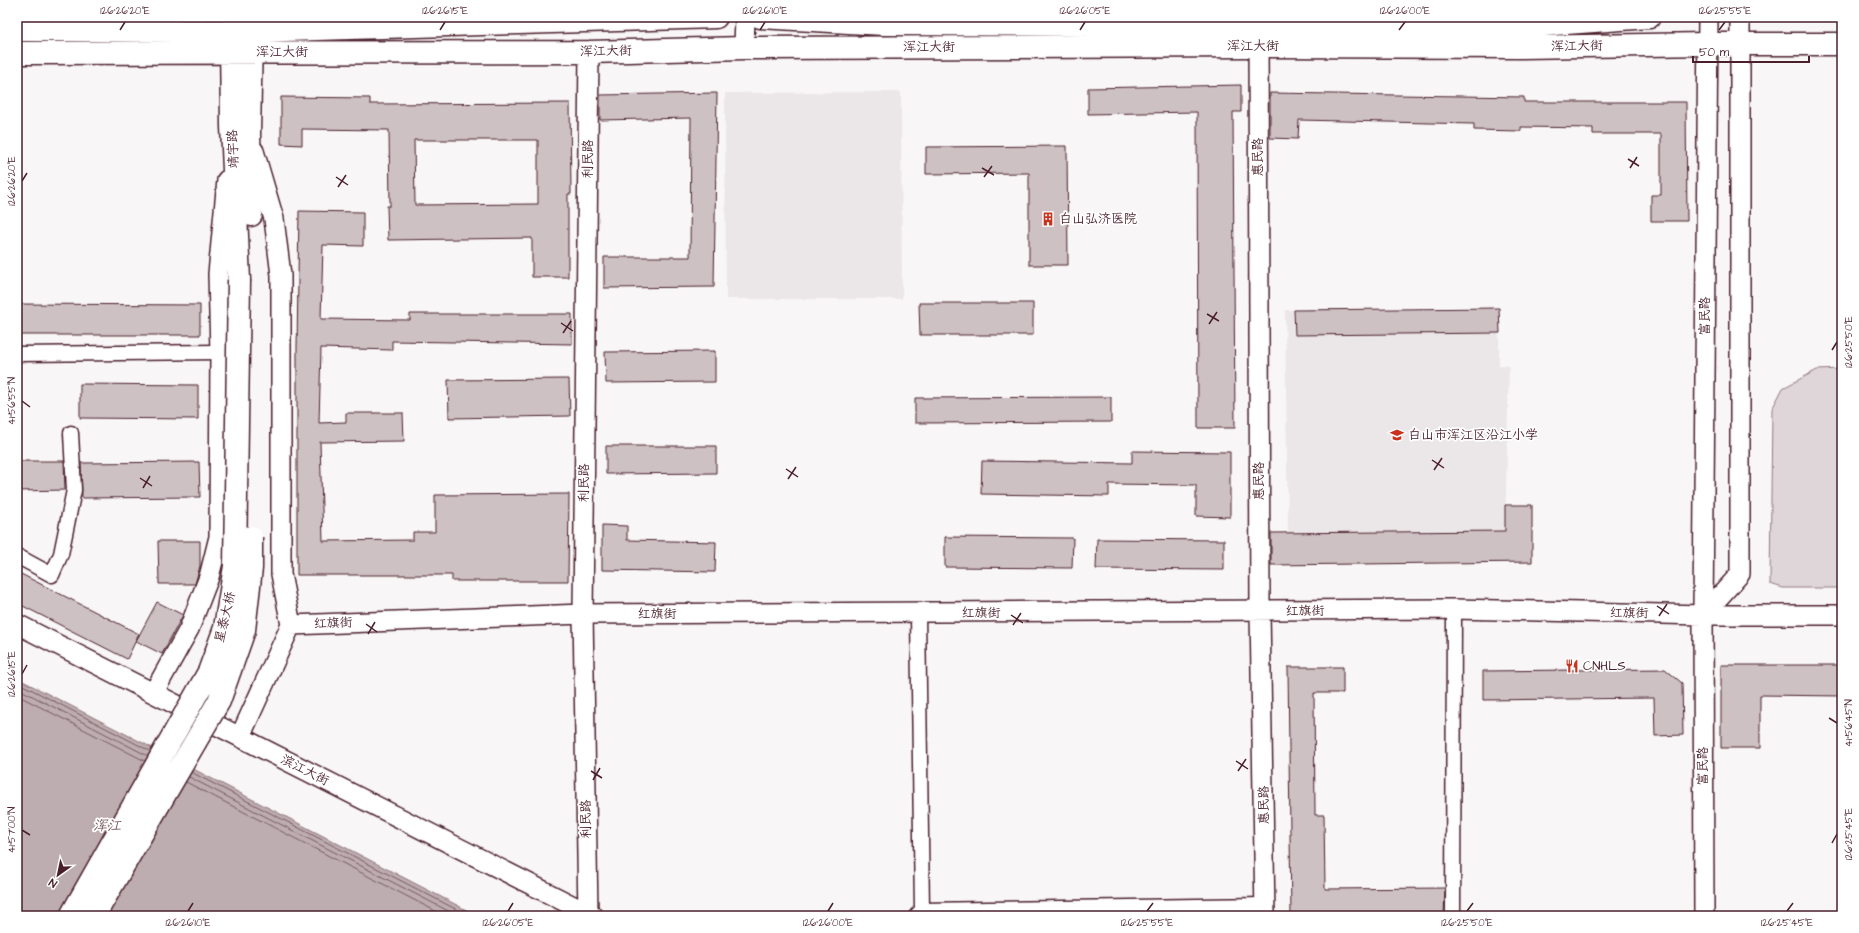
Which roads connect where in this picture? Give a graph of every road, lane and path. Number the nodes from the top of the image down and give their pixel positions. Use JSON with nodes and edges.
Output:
{"nodes":[{"id":1,"x":716,"y":17,"type":"edge"},
{"id":2,"x":745,"y":17,"type":"edge"},
{"id":3,"x":760,"y":17,"type":"edge"},
{"id":4,"x":1649,"y":17,"type":"edge"},
{"id":5,"x":1708,"y":17,"type":"edge"},
{"id":6,"x":1740,"y":17,"type":"edge"},
{"id":7,"x":884,"y":21,"type":"edge"},
{"id":8,"x":1233,"y":21,"type":"edge"},
{"id":9,"x":1258,"y":21,"type":"edge"},
{"id":10,"x":1525,"y":22,"type":"edge"},
{"id":11,"x":17,"y":30,"type":"edge"},
{"id":12,"x":241,"y":33,"type":"edge"},
{"id":13,"x":1707,"y":44,"type":"junction"},
{"id":14,"x":1739,"y":44,"type":"junction"},
{"id":15,"x":1842,"y":44,"type":"edge"},
{"id":16,"x":1258,"y":46,"type":"junction"},
{"id":17,"x":744,"y":48,"type":"junction"},
{"id":18,"x":1522,"y":48,"type":"junction"},
{"id":19,"x":589,"y":52,"type":"junction"},
{"id":20,"x":17,"y":53,"type":"edge"},
{"id":21,"x":241,"y":129,"type":"junction"},
{"id":22,"x":245,"y":279,"type":"junction"},
{"id":23,"x":220,"y":352,"type":"junction"},
{"id":24,"x":17,"y":354,"type":"edge"},
{"id":25,"x":71,"y":433,"type":"dead end"},
{"id":26,"x":17,"y":556,"type":"edge"},
{"id":27,"x":1454,"y":609,"type":"junction"},
{"id":28,"x":1260,"y":611,"type":"junction"},
{"id":29,"x":918,"y":613,"type":"junction"},
{"id":30,"x":582,"y":614,"type":"junction"},
{"id":31,"x":1703,"y":615,"type":"junction"},
{"id":32,"x":1842,"y":615,"type":"edge"},
{"id":33,"x":17,"y":624,"type":"edge"},
{"id":34,"x":291,"y":625,"type":"junction"},
{"id":35,"x":154,"y":692,"type":"junction"},
{"id":36,"x":240,"y":736,"type":"junction"},
{"id":37,"x":1265,"y":910,"type":"edge"},
{"id":38,"x":919,"y":913,"type":"edge"},
{"id":39,"x":590,"y":915,"type":"edge"},
{"id":40,"x":70,"y":916,"type":"edge"},
{"id":41,"x":94,"y":916,"type":"edge"},
{"id":42,"x":1453,"y":916,"type":"edge"},
{"id":43,"x":1704,"y":916,"type":"edge"}],
"edges":[{"from":1,"to":12,"type":"main road","name":"浑江大街"},
{"from":2,"to":17,"type":"street"},
{"from":3,"to":7,"type":"main road","name":"浑江大街"},
{"from":4,"to":10,"type":"main road","name":"浑江大街"},
{"from":5,"to":13,"type":"street","name":"富民路"},
{"from":6,"to":14,"type":"street"},
{"from":7,"to":8,"type":"main road","name":"浑江大街"},
{"from":8,"to":9,"type":"main road","name":"浑江大街"},
{"from":8,"to":16,"type":"street"},
{"from":9,"to":10,"type":"main road","name":"浑江大街"},
{"from":9,"to":16,"type":"street","name":"惠民路"},
{"from":10,"to":18,"type":"street"},
{"from":11,"to":12,"type":"main road","name":"浑江大街"},
{"from":12,"to":19,"type":"main road","name":"浑江大街"},
{"from":12,"to":20,"type":"main road","name":"浑江大街"},
{"from":12,"to":21,"type":"main road","name":"靖宇路"},
{"from":13,"to":14,"type":"main road","name":"浑江大街"},
{"from":13,"to":18,"type":"main road","name":"浑江大街"},
{"from":13,"to":31,"type":"street","name":"富民路"},
{"from":14,"to":15,"type":"main road","name":"浑江大街"},
{"from":14,"to":31,"type":"street"},
{"from":16,"to":17,"type":"main road","name":"浑江大街"},
{"from":16,"to":18,"type":"main road","name":"浑江大街"},
{"from":16,"to":28,"type":"street","name":"惠民路"},
{"from":17,"to":19,"type":"main road","name":"浑江大街"},
{"from":19,"to":30,"type":"street","name":"利民路"},
{"from":21,"to":22,"type":"main road","name":"靖宇路"},
{"from":21,"to":23,"type":"street"},
{"from":21,"to":34,"type":"street"},
{"from":22,"to":40,"type":"main road","name":"星泰大桥","bridge":true},
{"from":22,"to":41,"type":"main road","name":"星泰大桥","bridge":true},
{"from":23,"to":24,"type":"street"},
{"from":23,"to":35,"type":"street"},
{"from":25,"to":26,"type":"street"},
{"from":27,"to":28,"type":"street","name":"红旗街"},
{"from":27,"to":31,"type":"street","name":"红旗街"},
{"from":27,"to":42,"type":"street"},
{"from":28,"to":29,"type":"street","name":"红旗街"},
{"from":28,"to":37,"type":"street","name":"惠民路"},
{"from":29,"to":30,"type":"street","name":"红旗街"},
{"from":29,"to":38,"type":"street"},
{"from":30,"to":34,"type":"street","name":"红旗街"},
{"from":30,"to":39,"type":"street","name":"利民路"},
{"from":31,"to":32,"type":"street","name":"红旗街"},
{"from":31,"to":43,"type":"street","name":"富民路"},
{"from":33,"to":35,"type":"street","name":"滨江大街"},
{"from":34,"to":36,"type":"street"},
{"from":35,"to":36,"type":"street","name":"滨江大街"},
{"from":36,"to":39,"type":"street","name":"滨江大街"},
{"from":37,"to":38,"type":"street"}]}
